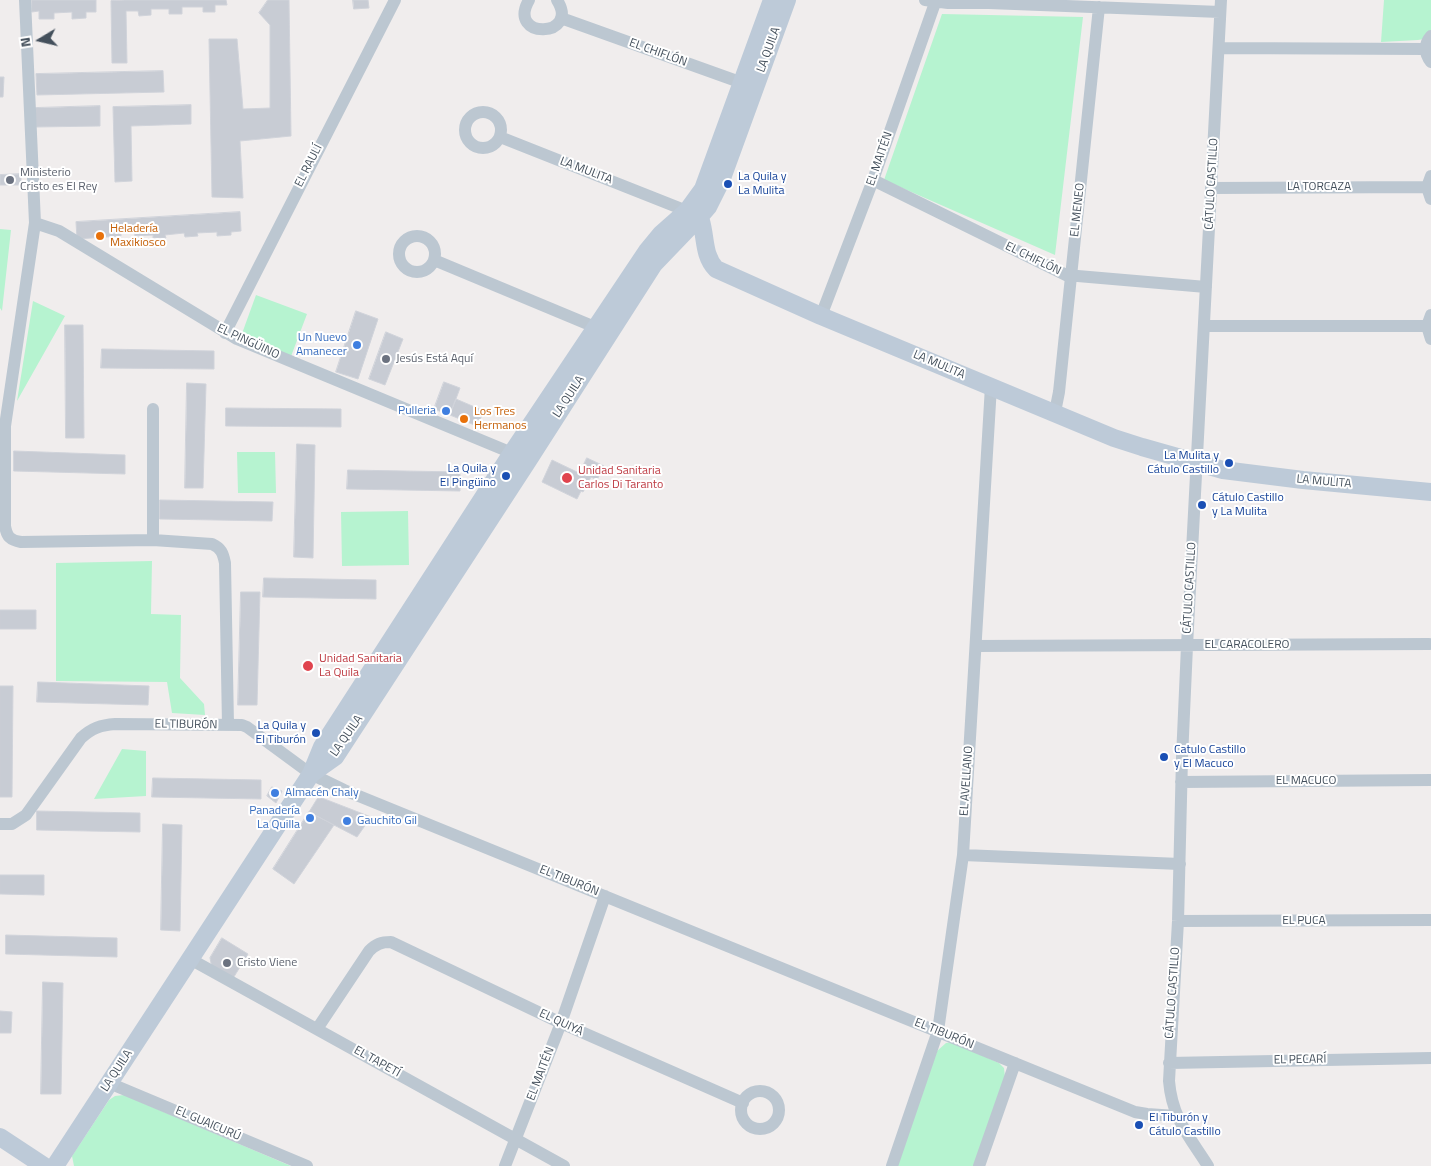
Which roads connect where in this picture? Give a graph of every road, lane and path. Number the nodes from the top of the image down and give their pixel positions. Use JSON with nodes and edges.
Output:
{"nodes":[{"id":1,"x":25,"y":0,"type":"edge"},
{"id":2,"x":395,"y":0,"type":"edge"},
{"id":3,"x":529,"y":0,"type":"edge"},
{"id":4,"x":557,"y":0,"type":"edge"},
{"id":5,"x":772,"y":0,"type":"edge"},
{"id":6,"x":788,"y":0,"type":"edge"},
{"id":7,"x":932,"y":1,"type":"edge"},
{"id":8,"x":990,"y":2,"type":"edge"},
{"id":9,"x":1220,"y":6,"type":"edge"},
{"id":10,"x":1099,"y":7,"type":"junction"},
{"id":11,"x":561,"y":18,"type":"junction"},
{"id":12,"x":1431,"y":36,"type":"edge"},
{"id":13,"x":1219,"y":48,"type":"junction"},
{"id":14,"x":1425,"y":49,"type":"junction"},
{"id":15,"x":1431,"y":62,"type":"edge"},
{"id":16,"x":749,"y":86,"type":"junction"},
{"id":17,"x":500,"y":137,"type":"dead end"},
{"id":18,"x":873,"y":180,"type":"junction"},
{"id":19,"x":1430,"y":187,"type":"edge"},
{"id":20,"x":1212,"y":188,"type":"junction"},
{"id":21,"x":692,"y":215,"type":"junction"},
{"id":22,"x":35,"y":223,"type":"junction"},
{"id":23,"x":434,"y":260,"type":"dead end"},
{"id":24,"x":1071,"y":275,"type":"junction"},
{"id":25,"x":1206,"y":287,"type":"junction"},
{"id":26,"x":821,"y":316,"type":"junction"},
{"id":27,"x":1204,"y":326,"type":"junction"},
{"id":28,"x":1430,"y":327,"type":"edge"},
{"id":29,"x":603,"y":330,"type":"junction"},
{"id":30,"x":225,"y":333,"type":"junction"},
{"id":31,"x":991,"y":386,"type":"junction"},
{"id":32,"x":153,"y":409,"type":"dead end"},
{"id":33,"x":1055,"y":412,"type":"junction"},
{"id":34,"x":2,"y":439,"type":"edge"},
{"id":35,"x":512,"y":453,"type":"junction"},
{"id":36,"x":529,"y":459,"type":"junction"},
{"id":37,"x":1198,"y":463,"type":"junction"},
{"id":38,"x":1431,"y":492,"type":"edge"},
{"id":39,"x":153,"y":540,"type":"junction"},
{"id":40,"x":1430,"y":643,"type":"edge"},
{"id":41,"x":976,"y":646,"type":"junction"},
{"id":42,"x":1187,"y":646,"type":"junction"},
{"id":43,"x":228,"y":725,"type":"junction"},
{"id":44,"x":311,"y":774,"type":"junction"},
{"id":45,"x":1431,"y":780,"type":"edge"},
{"id":46,"x":1181,"y":782,"type":"junction"},
{"id":47,"x":0,"y":824,"type":"edge"},
{"id":48,"x":963,"y":855,"type":"junction"},
{"id":49,"x":1180,"y":864,"type":"junction"},
{"id":50,"x":605,"y":896,"type":"junction"},
{"id":51,"x":1431,"y":920,"type":"edge"},
{"id":52,"x":1178,"y":922,"type":"junction"},
{"id":53,"x":190,"y":959,"type":"junction"},
{"id":54,"x":560,"y":1023,"type":"junction"},
{"id":55,"x":317,"y":1029,"type":"junction"},
{"id":56,"x":938,"y":1031,"type":"junction"},
{"id":57,"x":1431,"y":1058,"type":"edge"},
{"id":58,"x":1015,"y":1063,"type":"junction"},
{"id":59,"x":1169,"y":1063,"type":"junction"},
{"id":60,"x":109,"y":1083,"type":"junction"},
{"id":61,"x":743,"y":1103,"type":"dead end"},
{"id":62,"x":1176,"y":1116,"type":"junction"},
{"id":63,"x":0,"y":1137,"type":"edge"},
{"id":64,"x":516,"y":1139,"type":"junction"},
{"id":65,"x":44,"y":1166,"type":"edge"},
{"id":66,"x":55,"y":1166,"type":"edge"},
{"id":67,"x":307,"y":1166,"type":"edge"},
{"id":68,"x":505,"y":1166,"type":"edge"},
{"id":69,"x":564,"y":1166,"type":"edge"},
{"id":70,"x":892,"y":1166,"type":"edge"},
{"id":71,"x":979,"y":1166,"type":"edge"},
{"id":72,"x":1208,"y":1166,"type":"edge"}],
"edges":[{"from":1,"to":22,"type":"street"},
{"from":2,"to":30,"type":"street","name":"EL RAULÍ"},
{"from":3,"to":11,"type":"street"},
{"from":4,"to":11,"type":"street"},
{"from":5,"to":16,"type":"main road","name":"LA QUILA"},
{"from":6,"to":16,"type":"main road","name":"LA QUILA"},
{"from":7,"to":8,"type":"street"},
{"from":7,"to":18,"type":"street","name":"EL MAITÉN"},
{"from":8,"to":10,"type":"street"},
{"from":9,"to":10,"type":"street"},
{"from":9,"to":13,"type":"street","name":"CÁTULO CASTILLO"},
{"from":10,"to":24,"type":"street","name":"EL MENEO"},
{"from":11,"to":16,"type":"street","name":"EL CHIFLÓN"},
{"from":12,"to":14,"type":"street"},
{"from":13,"to":14,"type":"street"},
{"from":13,"to":20,"type":"street","name":"CÁTULO CASTILLO"},
{"from":14,"to":15,"type":"street"},
{"from":16,"to":21,"type":"main road","name":"LA QUILA"},
{"from":17,"to":21,"type":"street","name":"LA MULITA"},
{"from":18,"to":24,"type":"street","name":"EL CHIFLÓN"},
{"from":18,"to":26,"type":"street","name":"EL MAITÉN"},
{"from":19,"to":20,"type":"street","name":"LA TORCAZA"},
{"from":20,"to":25,"type":"street","name":"CÁTULO CASTILLO"},
{"from":21,"to":26,"type":"main road","name":"LA MULITA"},
{"from":21,"to":29,"type":"main road","name":"LA QUILA"},
{"from":22,"to":30,"type":"street","name":"EL PINGÜINO"},
{"from":22,"to":34,"type":"street"},
{"from":23,"to":29,"type":"street"},
{"from":24,"to":25,"type":"street","name":"EL CHIFLÓN"},
{"from":24,"to":33,"type":"street","name":"EL MENEO"},
{"from":25,"to":27,"type":"street","name":"CÁTULO CASTILLO"},
{"from":26,"to":31,"type":"main road","name":"LA MULITA"},
{"from":27,"to":28,"type":"street"},
{"from":27,"to":37,"type":"street","name":"CÁTULO CASTILLO"},
{"from":29,"to":35,"type":"main road","name":"LA QUILA"},
{"from":29,"to":36,"type":"main road","name":"LA QUILA"},
{"from":30,"to":35,"type":"street","name":"EL PINGÜINO"},
{"from":31,"to":33,"type":"main road","name":"LA MULITA"},
{"from":31,"to":41,"type":"street","name":"EL AVELLANO"},
{"from":32,"to":39,"type":"street"},
{"from":33,"to":37,"type":"main road","name":"LA MULITA"},
{"from":34,"to":39,"type":"street"},
{"from":35,"to":36,"type":"main road","name":"EL PINGÜINO"},
{"from":35,"to":44,"type":"main road","name":"LA QUILA"},
{"from":36,"to":44,"type":"main road","name":"LA QUILA"},
{"from":37,"to":38,"type":"main road","name":"LA MULITA"},
{"from":37,"to":42,"type":"street","name":"CÁTULO CASTILLO"},
{"from":39,"to":43,"type":"street"},
{"from":40,"to":42,"type":"street","name":"EL CARACOLERO"},
{"from":41,"to":42,"type":"street","name":"EL CARACOLERO"},
{"from":41,"to":48,"type":"street","name":"EL AVELLANO"},
{"from":42,"to":46,"type":"street","name":"CÁTULO CASTILLO"},
{"from":43,"to":44,"type":"street","name":"EL TIBURÓN"},
{"from":43,"to":47,"type":"street","name":"EL TIBURÓN"},
{"from":44,"to":50,"type":"street","name":"EL TIBURÓN"},
{"from":44,"to":53,"type":"main road","name":"LA QUILA"},
{"from":45,"to":46,"type":"street","name":"EL MACUCO"},
{"from":46,"to":49,"type":"street","name":"CÁTULO CASTILLO"},
{"from":48,"to":49,"type":"street"},
{"from":48,"to":56,"type":"street","name":"EL AVELLANO"},
{"from":49,"to":52,"type":"street","name":"CÁTULO CASTILLO"},
{"from":50,"to":54,"type":"street","name":"EL MAITÉN"},
{"from":50,"to":56,"type":"street","name":"EL TIBURÓN"},
{"from":51,"to":52,"type":"street","name":"EL PUCA"},
{"from":52,"to":59,"type":"street","name":"CÁTULO CASTILLO"},
{"from":53,"to":55,"type":"street","name":"EL TAPETÍ"},
{"from":53,"to":60,"type":"main road","name":"LA QUILA"},
{"from":54,"to":55,"type":"street","name":"EL QUIYÁ"},
{"from":54,"to":61,"type":"street","name":"EL QUIYÁ"},
{"from":54,"to":64,"type":"street","name":"EL MAITÉN"},
{"from":55,"to":64,"type":"street","name":"EL TAPETÍ"},
{"from":56,"to":58,"type":"street","name":"EL TIBURÓN"},
{"from":56,"to":70,"type":"street","name":"EL AVELLANO"},
{"from":57,"to":59,"type":"street","name":"EL PECARÍ"},
{"from":58,"to":62,"type":"street","name":"EL TIBURÓN"},
{"from":58,"to":71,"type":"street"},
{"from":59,"to":62,"type":"street","name":"CÁTULO CASTILLO"},
{"from":60,"to":66,"type":"main road","name":"LA QUILA"},
{"from":60,"to":67,"type":"street","name":"EL GUAICURÚ"},
{"from":62,"to":72,"type":"street","name":"CÁTULO CASTILLO"},
{"from":63,"to":65,"type":"main road"},
{"from":64,"to":68,"type":"street","name":"EL MAITÉN"},
{"from":64,"to":69,"type":"street","name":"EL TAPETÍ"}]}
